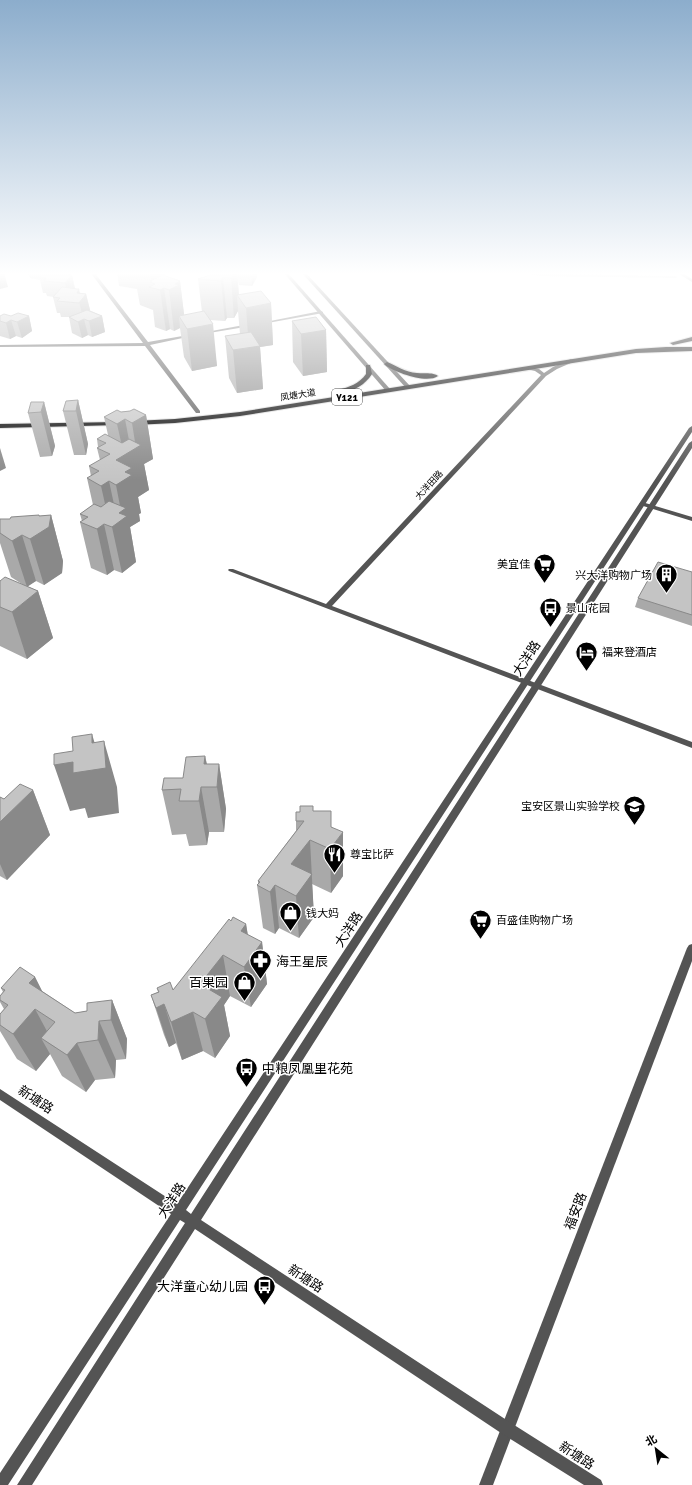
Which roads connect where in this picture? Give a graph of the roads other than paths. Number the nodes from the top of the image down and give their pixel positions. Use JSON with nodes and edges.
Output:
{"nodes":[{"id":1,"x":144,"y":341,"type":"edge"},
{"id":2,"x":161,"y":341,"type":"edge"},
{"id":3,"x":346,"y":341,"type":"edge"},
{"id":4,"x":366,"y":341,"type":"edge"},
{"id":5,"x":681,"y":341,"type":"edge"},
{"id":6,"x":673,"y":343,"type":"junction"},
{"id":7,"x":146,"y":344,"type":"junction"},
{"id":8,"x":692,"y":344,"type":"edge"},
{"id":9,"x":0,"y":346,"type":"edge"},
{"id":10,"x":666,"y":349,"type":"junction"},
{"id":11,"x":692,"y":349,"type":"edge"},
{"id":12,"x":692,"y":355,"type":"edge"},
{"id":13,"x":571,"y":361,"type":"junction"},
{"id":14,"x":386,"y":364,"type":"junction"},
{"id":15,"x":368,"y":366,"type":"junction"},
{"id":16,"x":529,"y":368,"type":"junction"},
{"id":17,"x":544,"y":375,"type":"junction"},
{"id":18,"x":435,"y":376,"type":"junction"},
{"id":19,"x":402,"y":381,"type":"junction"},
{"id":20,"x":383,"y":384,"type":"junction"},
{"id":21,"x":408,"y":387,"type":"junction"},
{"id":22,"x":388,"y":390,"type":"junction"},
{"id":23,"x":340,"y":391,"type":"junction"},
{"id":24,"x":198,"y":412,"type":"junction"},
{"id":25,"x":0,"y":419,"type":"edge"},
{"id":26,"x":0,"y":426,"type":"edge"},
{"id":27,"x":692,"y":428,"type":"edge"},
{"id":28,"x":692,"y":443,"type":"edge"},
{"id":29,"x":647,"y":505,"type":"junction"},
{"id":30,"x":692,"y":519,"type":"edge"},
{"id":31,"x":231,"y":570,"type":"dead end"},
{"id":32,"x":328,"y":607,"type":"junction"},
{"id":33,"x":526,"y":682,"type":"junction"},
{"id":34,"x":536,"y":686,"type":"junction"},
{"id":35,"x":692,"y":745,"type":"edge"},
{"id":36,"x":692,"y":948,"type":"edge"},
{"id":37,"x":0,"y":1094,"type":"edge"},
{"id":38,"x":179,"y":1212,"type":"junction"},
{"id":39,"x":193,"y":1221,"type":"junction"},
{"id":40,"x":506,"y":1428,"type":"junction"},
{"id":41,"x":0,"y":1485,"type":"edge"},
{"id":42,"x":24,"y":1485,"type":"edge"},
{"id":43,"x":486,"y":1485,"type":"edge"},
{"id":44,"x":596,"y":1485,"type":"edge"}],
"edges":[{"from":1,"to":7,"type":"street"},
{"from":2,"to":7,"type":"street"},
{"from":3,"to":15,"type":"street"},
{"from":4,"to":14,"type":"street"},
{"from":5,"to":6,"type":"main road"},
{"from":6,"to":8,"type":"main road","name":"凤塘大道","number":"Y121"},
{"from":6,"to":18,"type":"main road","name":"凤塘大道","number":"Y121"},
{"from":7,"to":9,"type":"street"},
{"from":7,"to":24,"type":"street"},
{"from":10,"to":11,"type":"main road","name":"凤塘大道","number":"Y121"},
{"from":10,"to":12,"type":"main road"},
{"from":10,"to":13,"type":"main road","name":"凤塘大道","number":"Y121"},
{"from":13,"to":16,"type":"main road","name":"凤塘大道","number":"Y121"},
{"from":13,"to":17,"type":"street","name":"大洋田路"},
{"from":14,"to":18,"type":"main road"},
{"from":14,"to":19,"type":"street"},
{"from":15,"to":20,"type":"street"},
{"from":15,"to":23,"type":"main road"},
{"from":16,"to":17,"type":"street"},
{"from":16,"to":21,"type":"main road","name":"凤塘大道","number":"Y121"},
{"from":17,"to":32,"type":"street","name":"大洋田路"},
{"from":18,"to":19,"type":"main road","name":"凤塘大道","number":"Y121"},
{"from":19,"to":20,"type":"main road","name":"凤塘大道","number":"Y121"},
{"from":19,"to":21,"type":"street"},
{"from":20,"to":22,"type":"street"},
{"from":20,"to":23,"type":"main road","name":"凤塘大道","number":"Y121"},
{"from":21,"to":22,"type":"main road","name":"凤塘大道","number":"Y121"},
{"from":22,"to":26,"type":"main road","name":"凤塘大道","number":"Y121"},
{"from":23,"to":24,"type":"main road","name":"凤塘大道","number":"Y121"},
{"from":24,"to":25,"type":"main road","name":"凤塘大道","number":"Y121"},
{"from":27,"to":29,"type":"street","name":"大洋路"},
{"from":28,"to":29,"type":"street","name":"大洋路"},
{"from":29,"to":30,"type":"street"},
{"from":29,"to":33,"type":"street","name":"大洋路"},
{"from":29,"to":34,"type":"street","name":"大洋路"},
{"from":31,"to":32,"type":"street"},
{"from":32,"to":33,"type":"street"},
{"from":33,"to":34,"type":"street"},
{"from":33,"to":38,"type":"street","name":"大洋路"},
{"from":34,"to":35,"type":"street"},
{"from":34,"to":39,"type":"street","name":"大洋路"},
{"from":36,"to":40,"type":"street","name":"福安路"},
{"from":37,"to":38,"type":"street","name":"新塘路"},
{"from":38,"to":39,"type":"street","name":"新塘路"},
{"from":38,"to":41,"type":"street","name":"大洋路"},
{"from":39,"to":40,"type":"street","name":"新塘路"},
{"from":39,"to":42,"type":"street","name":"大洋路"},
{"from":40,"to":43,"type":"street","name":"福安路"},
{"from":40,"to":44,"type":"street","name":"新塘路"}]}
